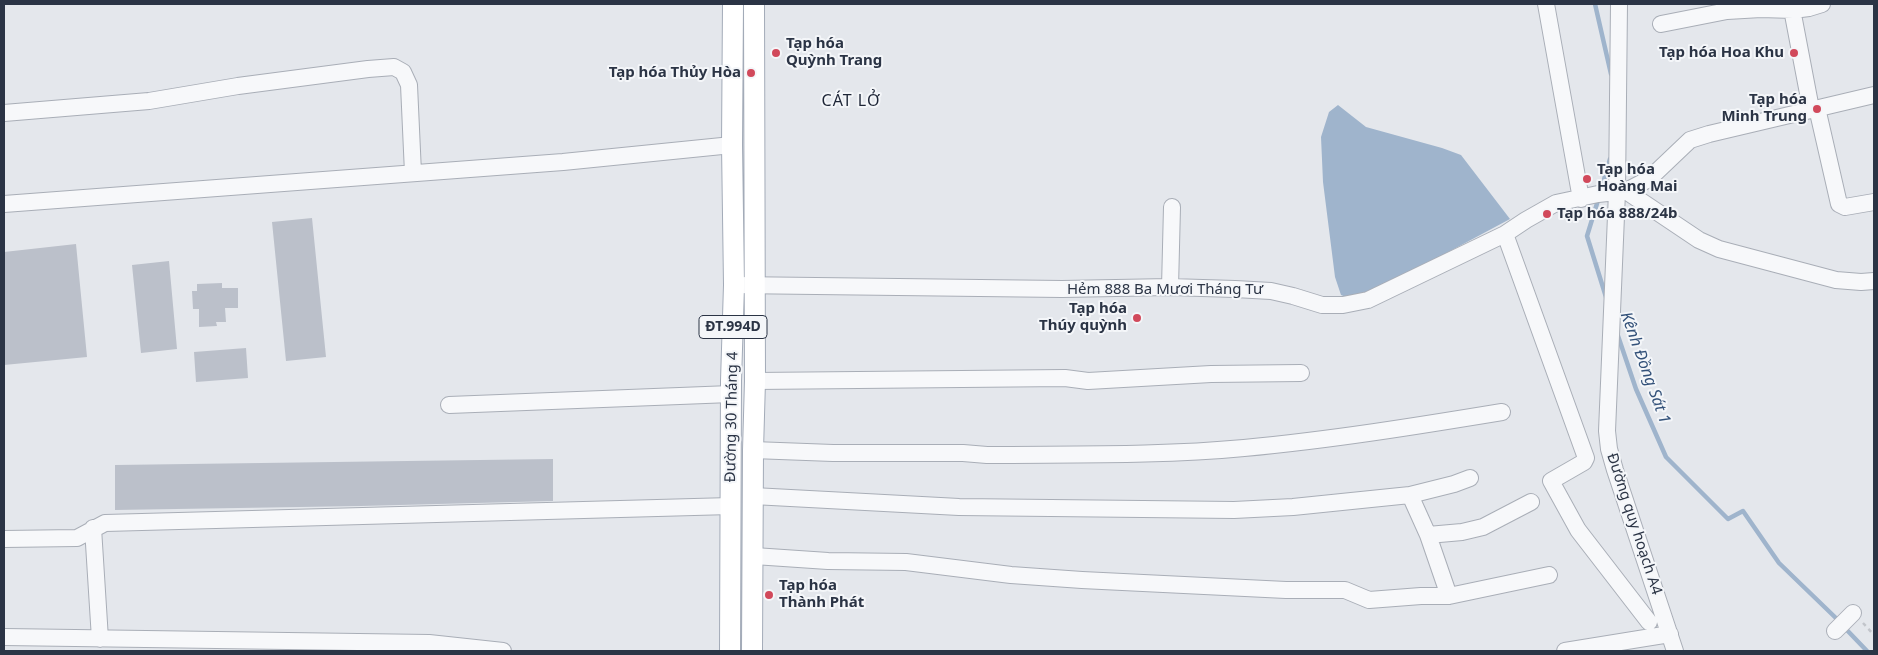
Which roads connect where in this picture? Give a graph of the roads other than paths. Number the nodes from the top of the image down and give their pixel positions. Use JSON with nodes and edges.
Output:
{"nodes":[{"id":1,"x":733,"y":4,"type":"edge"},
{"id":2,"x":754,"y":4,"type":"edge"},
{"id":3,"x":1546,"y":4,"type":"edge"},
{"id":4,"x":1619,"y":4,"type":"edge"},
{"id":5,"x":1822,"y":4,"type":"edge"},
{"id":6,"x":1792,"y":7,"type":"edge"},
{"id":7,"x":1661,"y":24,"type":"dead end"},
{"id":8,"x":1874,"y":94,"type":"edge"},
{"id":9,"x":1814,"y":109,"type":"junction"},
{"id":10,"x":4,"y":113,"type":"edge"},
{"id":11,"x":755,"y":144,"type":"junction"},
{"id":12,"x":732,"y":145,"type":"junction"},
{"id":13,"x":413,"y":173,"type":"junction"},
{"id":14,"x":1622,"y":191,"type":"junction"},
{"id":15,"x":1581,"y":198,"type":"junction"},
{"id":16,"x":1874,"y":202,"type":"edge"},
{"id":17,"x":4,"y":204,"type":"edge"},
{"id":18,"x":1172,"y":207,"type":"dead end"},
{"id":19,"x":1505,"y":234,"type":"junction"},
{"id":20,"x":1874,"y":281,"type":"edge"},
{"id":21,"x":734,"y":285,"type":"junction"},
{"id":22,"x":755,"y":285,"type":"junction"},
{"id":23,"x":1170,"y":287,"type":"junction"},
{"id":24,"x":1301,"y":373,"type":"dead end"},
{"id":25,"x":755,"y":381,"type":"junction"},
{"id":26,"x":731,"y":394,"type":"junction"},
{"id":27,"x":449,"y":405,"type":"dead end"},
{"id":28,"x":1502,"y":412,"type":"dead end"},
{"id":29,"x":753,"y":450,"type":"junction"},
{"id":30,"x":1470,"y":478,"type":"dead end"},
{"id":31,"x":1410,"y":495,"type":"junction"},
{"id":32,"x":753,"y":496,"type":"junction"},
{"id":33,"x":1531,"y":502,"type":"dead end"},
{"id":34,"x":731,"y":506,"type":"junction"},
{"id":35,"x":93,"y":528,"type":"junction"},
{"id":36,"x":1428,"y":535,"type":"junction"},
{"id":37,"x":4,"y":539,"type":"edge"},
{"id":38,"x":754,"y":556,"type":"junction"},
{"id":39,"x":1549,"y":575,"type":"dead end"},
{"id":40,"x":1449,"y":596,"type":"junction"},
{"id":41,"x":1850,"y":616,"type":"dead end"},
{"id":42,"x":1650,"y":622,"type":"dead end"},
{"id":43,"x":1835,"y":631,"type":"dead end"},
{"id":44,"x":1670,"y":634,"type":"junction"},
{"id":45,"x":4,"y":637,"type":"edge"},
{"id":46,"x":100,"y":639,"type":"junction"},
{"id":47,"x":143,"y":645,"type":"edge"},
{"id":48,"x":502,"y":651,"type":"edge"},
{"id":49,"x":730,"y":651,"type":"edge"},
{"id":50,"x":752,"y":651,"type":"edge"},
{"id":51,"x":1566,"y":651,"type":"edge"},
{"id":52,"x":1675,"y":651,"type":"edge"}],
"edges":[{"from":1,"to":12,"type":"main road","name":"Đường 30 Tháng 4","number":"ĐT.994D"},
{"from":2,"to":11,"type":"main road","name":"Đường 30 Tháng 4","number":"ĐT.994D"},
{"from":3,"to":15,"type":"street"},
{"from":4,"to":14,"type":"street","name":"Đường quy hoạch A4"},
{"from":5,"to":6,"type":"street"},
{"from":6,"to":7,"type":"street"},
{"from":6,"to":9,"type":"street"},
{"from":8,"to":9,"type":"street","name":"Hẻm 888 Ba Mươi Tháng Tư"},
{"from":9,"to":14,"type":"street","name":"Hẻm 888 Ba Mươi Tháng Tư"},
{"from":9,"to":16,"type":"street"},
{"from":10,"to":13,"type":"street"},
{"from":11,"to":12,"type":"main road"},
{"from":11,"to":22,"type":"main road","name":"Đường 30 Tháng 4","number":"ĐT.994D"},
{"from":12,"to":13,"type":"street"},
{"from":12,"to":21,"type":"main road","name":"Đường 30 Tháng 4","number":"ĐT.994D"},
{"from":13,"to":17,"type":"street"},
{"from":14,"to":15,"type":"street","name":"Hẻm 888 Ba Mươi Tháng Tư"},
{"from":14,"to":20,"type":"street"},
{"from":14,"to":44,"type":"street","name":"Đường quy hoạch A4"},
{"from":15,"to":19,"type":"street","name":"Hẻm 888 Ba Mươi Tháng Tư"},
{"from":18,"to":23,"type":"street"},
{"from":19,"to":23,"type":"street","name":"Hẻm 888 Ba Mươi Tháng Tư"},
{"from":19,"to":42,"type":"street"},
{"from":21,"to":22,"type":"street","name":"Hẻm 888 Ba Mươi Tháng Tư"},
{"from":21,"to":26,"type":"main road","name":"Đường 30 Tháng 4","number":"ĐT.994D"},
{"from":22,"to":23,"type":"street","name":"Hẻm 888 Ba Mươi Tháng Tư"},
{"from":22,"to":25,"type":"main road","name":"Đường 30 Tháng 4","number":"ĐT.994D"},
{"from":24,"to":25,"type":"street"},
{"from":25,"to":29,"type":"main road","name":"Đường 30 Tháng 4","number":"ĐT.994D"},
{"from":26,"to":27,"type":"street"},
{"from":26,"to":34,"type":"main road","name":"Đường 30 Tháng 4","number":"ĐT.994D"},
{"from":28,"to":29,"type":"street"},
{"from":29,"to":32,"type":"main road","name":"Đường 30 Tháng 4","number":"ĐT.994D"},
{"from":30,"to":31,"type":"street"},
{"from":31,"to":32,"type":"street"},
{"from":31,"to":36,"type":"street"},
{"from":32,"to":38,"type":"main road","name":"Đường 30 Tháng 4","number":"ĐT.994D"},
{"from":33,"to":36,"type":"street"},
{"from":34,"to":35,"type":"street"},
{"from":34,"to":49,"type":"main road","name":"Đường 30 Tháng 4","number":"ĐT.994D"},
{"from":35,"to":37,"type":"street"},
{"from":35,"to":46,"type":"street"},
{"from":36,"to":40,"type":"street"},
{"from":38,"to":40,"type":"street"},
{"from":38,"to":50,"type":"main road","name":"Đường 30 Tháng 4","number":"ĐT.994D"},
{"from":39,"to":40,"type":"street"},
{"from":41,"to":43,"type":"street"},
{"from":44,"to":51,"type":"street"},
{"from":44,"to":52,"type":"street","name":"Đường quy hoạch A4"},
{"from":45,"to":46,"type":"street"},
{"from":46,"to":47,"type":"street"},
{"from":47,"to":48,"type":"street"}]}
